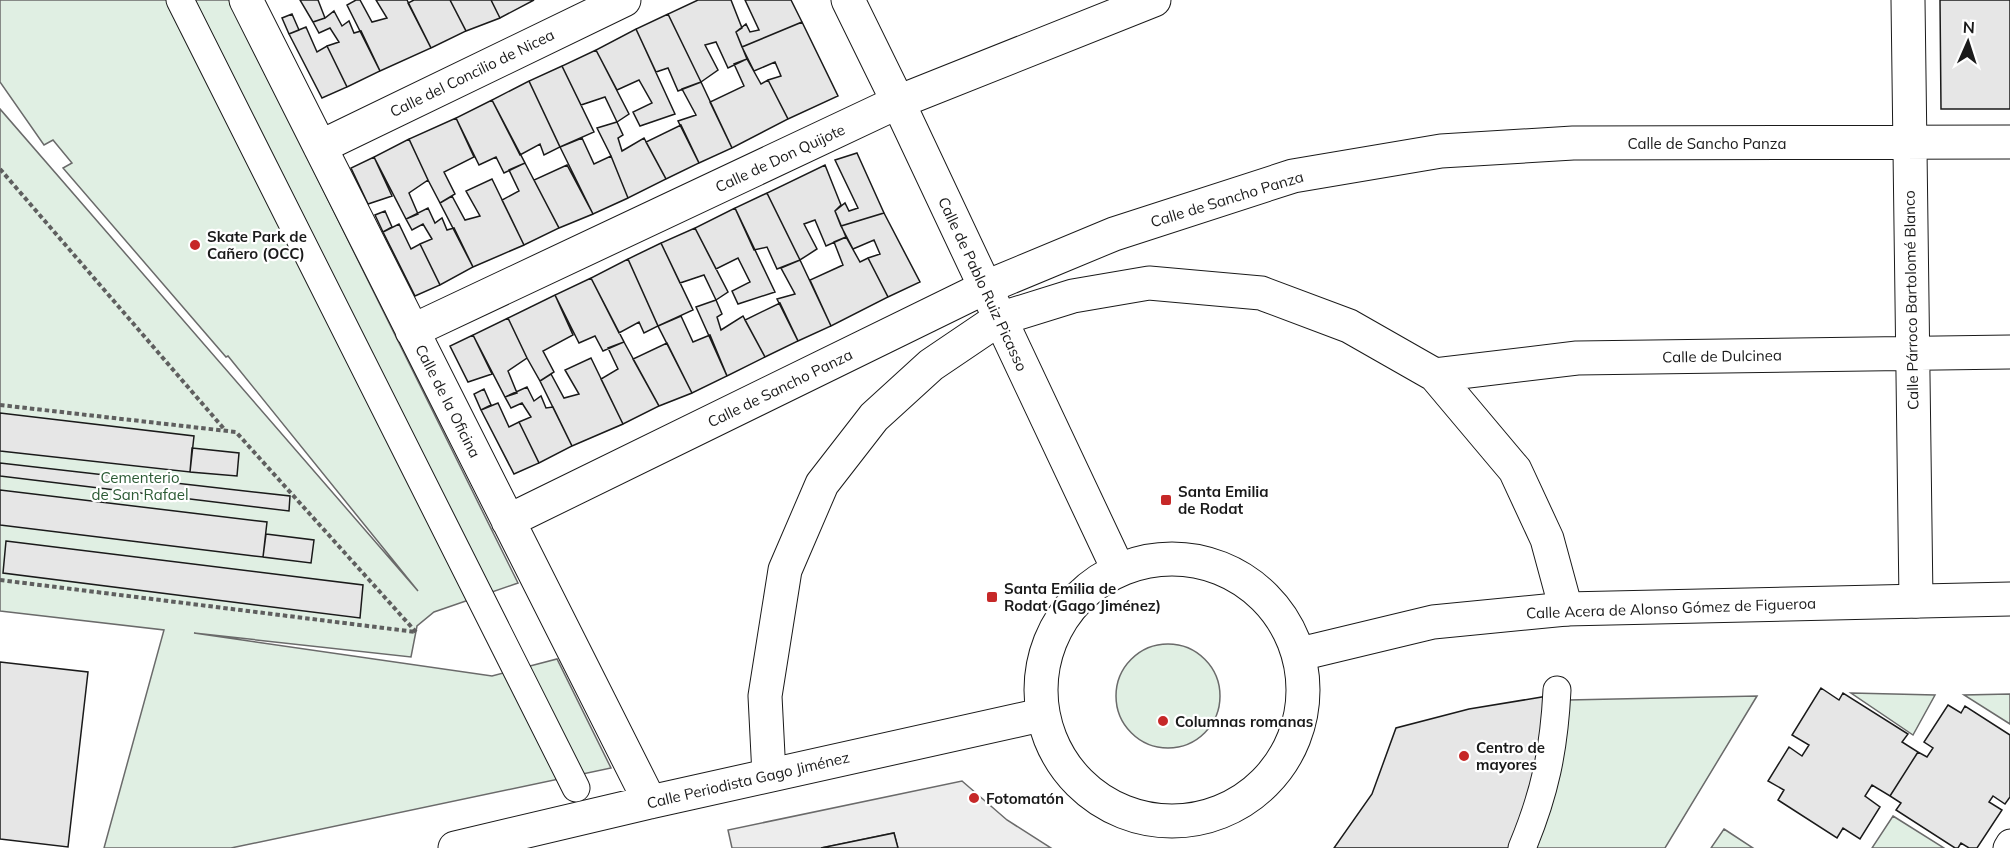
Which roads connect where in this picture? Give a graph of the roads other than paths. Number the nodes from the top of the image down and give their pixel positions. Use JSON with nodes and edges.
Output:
{"nodes":[{"id":1,"x":180,"y":0,"type":"edge"},
{"id":2,"x":246,"y":0,"type":"edge"},
{"id":3,"x":624,"y":0,"type":"edge"},
{"id":4,"x":848,"y":0,"type":"edge"},
{"id":5,"x":1154,"y":0,"type":"edge"},
{"id":6,"x":1908,"y":0,"type":"edge"},
{"id":7,"x":898,"y":102,"type":"junction"},
{"id":8,"x":2010,"y":142,"type":"edge"},
{"id":9,"x":1909,"y":144,"type":"junction"},
{"id":10,"x":320,"y":147,"type":"junction"},
{"id":11,"x":984,"y":288,"type":"junction"},
{"id":12,"x":999,"y":320,"type":"junction"},
{"id":13,"x":412,"y":331,"type":"junction"},
{"id":14,"x":1912,"y":352,"type":"junction"},
{"id":15,"x":2010,"y":352,"type":"edge"},
{"id":16,"x":1435,"y":375,"type":"junction"},
{"id":17,"x":508,"y":521,"type":"junction"},
{"id":18,"x":1118,"y":569,"type":"junction"},
{"id":19,"x":2010,"y":599,"type":"edge"},
{"id":20,"x":1916,"y":601,"type":"junction"},
{"id":21,"x":1566,"y":609,"type":"junction"},
{"id":22,"x":1300,"y":654,"type":"junction"},
{"id":23,"x":1557,"y":690,"type":"dead end"},
{"id":24,"x":1041,"y":715,"type":"junction"},
{"id":25,"x":769,"y":775,"type":"junction"},
{"id":26,"x":576,"y":788,"type":"dead end"},
{"id":27,"x":650,"y":802,"type":"junction"},
{"id":28,"x":1162,"y":835,"type":"edge"},
{"id":29,"x":2010,"y":843,"type":"edge"},
{"id":30,"x":455,"y":848,"type":"edge"},
{"id":31,"x":1522,"y":848,"type":"edge"},
{"id":32,"x":2007,"y":848,"type":"edge"}],
"edges":[{"from":1,"to":26,"type":"street"},
{"from":2,"to":10,"type":"street","name":"Calle de la Oficina"},
{"from":3,"to":10,"type":"street","name":"Calle del Concilio de Nicea"},
{"from":4,"to":7,"type":"street","name":"Calle de Pablo Ruiz Picasso"},
{"from":5,"to":7,"type":"street","name":"Calle de Don Quijote"},
{"from":6,"to":9,"type":"street","name":"Calle Párroco Bartolomé Blanco"},
{"from":7,"to":11,"type":"street","name":"Calle de Pablo Ruiz Picasso"},
{"from":7,"to":13,"type":"street","name":"Calle de Don Quijote"},
{"from":8,"to":9,"type":"street","name":"Calle de Sancho Panza"},
{"from":9,"to":11,"type":"street","name":"Calle de Sancho Panza"},
{"from":9,"to":14,"type":"street","name":"Calle Párroco Bartolomé Blanco"},
{"from":10,"to":13,"type":"street","name":"Calle de la Oficina"},
{"from":11,"to":12,"type":"street","name":"Calle de Pablo Ruiz Picasso"},
{"from":11,"to":17,"type":"street","name":"Calle de Sancho Panza"},
{"from":12,"to":16,"type":"street"},
{"from":12,"to":18,"type":"street","name":"Calle de Pablo Ruiz Picasso"},
{"from":12,"to":25,"type":"street"},
{"from":13,"to":17,"type":"street","name":"Calle de la Oficina"},
{"from":14,"to":15,"type":"street","name":"Calle de Dulcinea"},
{"from":14,"to":16,"type":"street","name":"Calle de Dulcinea"},
{"from":14,"to":20,"type":"street","name":"Calle Párroco Bartolomé Blanco"},
{"from":16,"to":21,"type":"street"},
{"from":17,"to":27,"type":"street","name":"Calle de la Oficina"},
{"from":18,"to":22,"type":"street"},
{"from":18,"to":24,"type":"street"},
{"from":19,"to":20,"type":"street","name":"Calle Acera de Alonso Gómez de Figueroa"},
{"from":20,"to":21,"type":"street","name":"Calle Acera de Alonso Gómez de Figueroa"},
{"from":21,"to":22,"type":"street","name":"Calle Acera de Alonso Gómez de Figueroa"},
{"from":22,"to":28,"type":"street"},
{"from":23,"to":31,"type":"street"},
{"from":24,"to":25,"type":"street","name":"Calle Periodista Gago Jiménez"},
{"from":24,"to":28,"type":"street"},
{"from":25,"to":27,"type":"street","name":"Calle Periodista Gago Jiménez"},
{"from":27,"to":30,"type":"street","name":"Calle Periodista Gago Jiménez"},
{"from":29,"to":32,"type":"street"}]}
